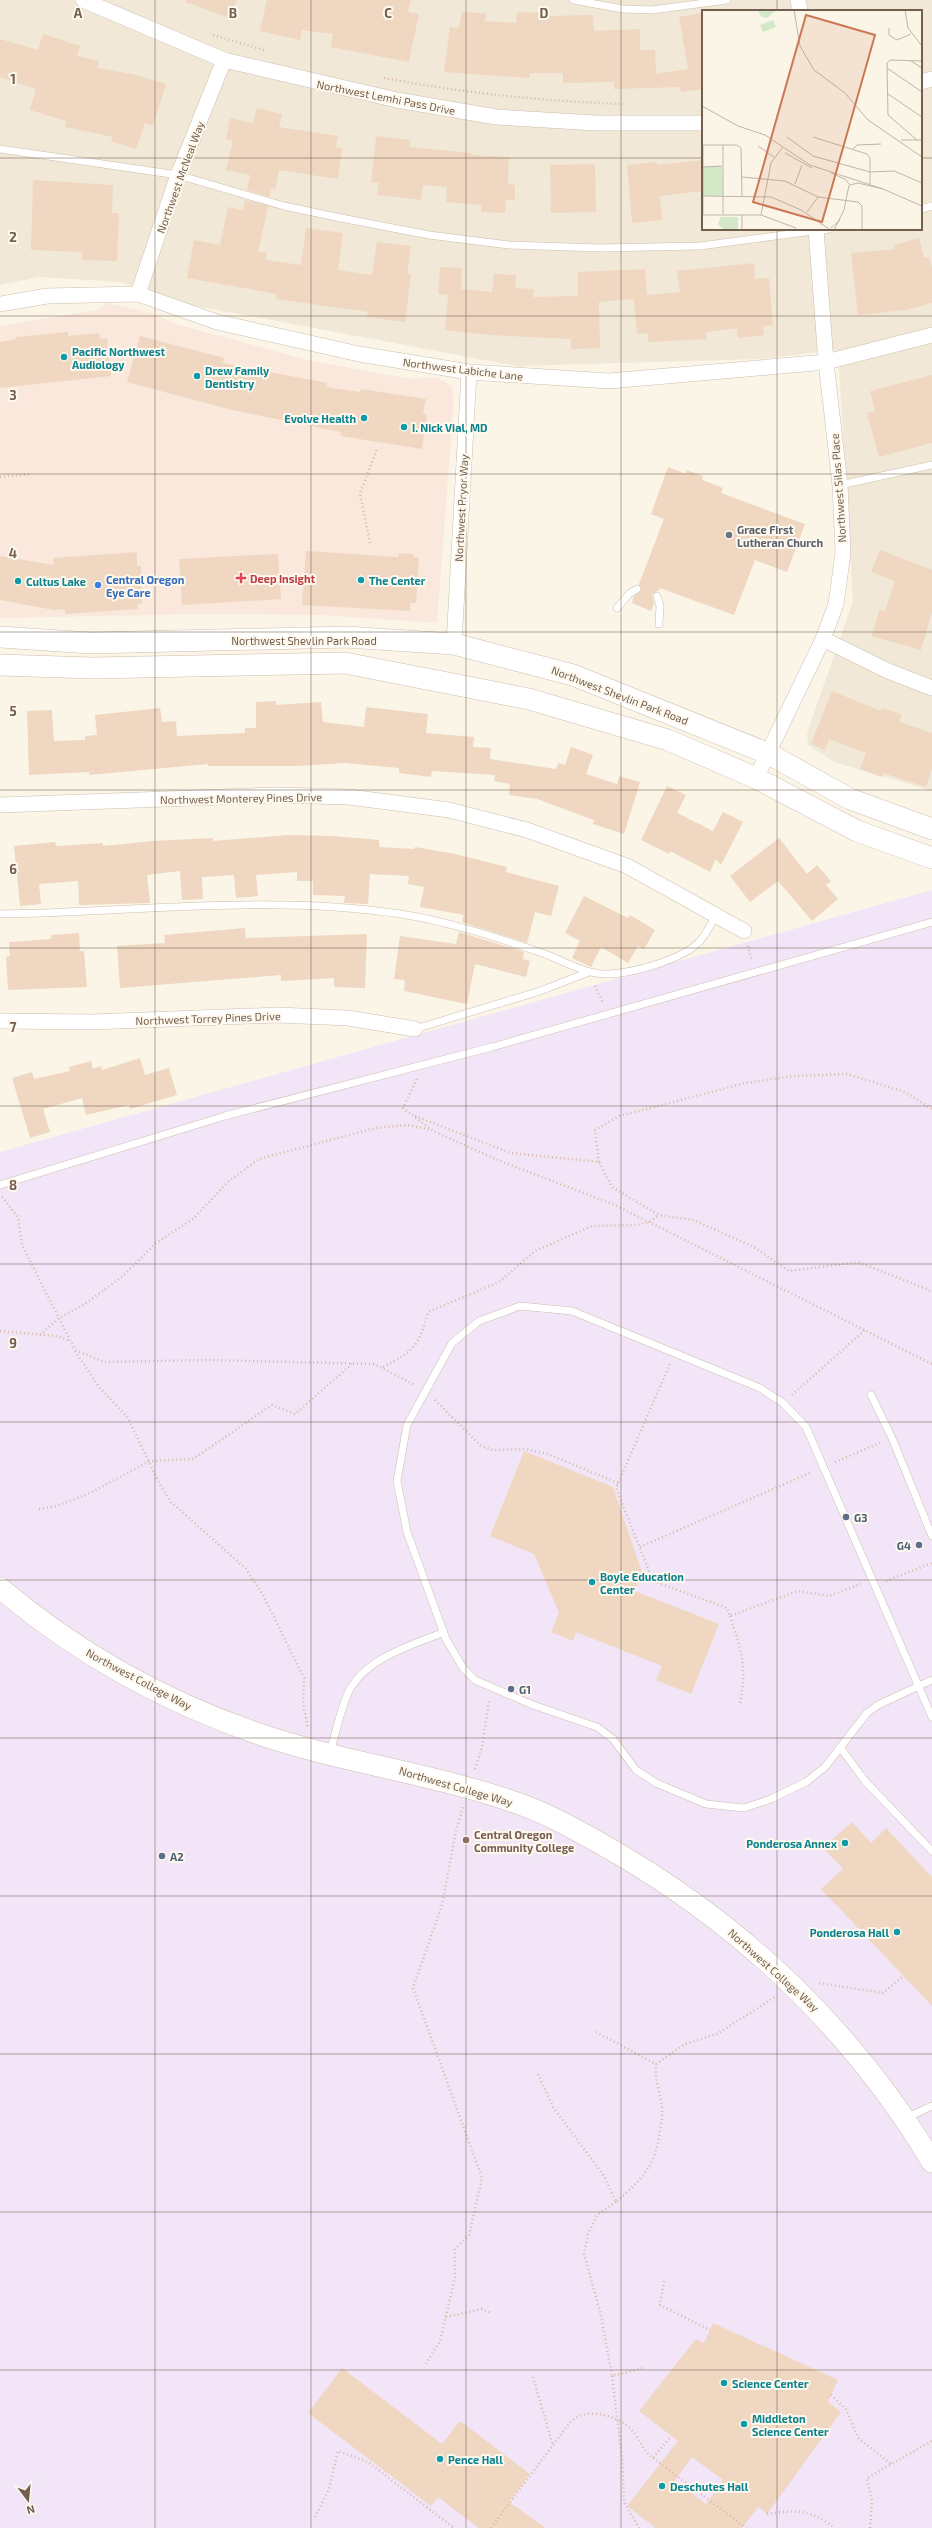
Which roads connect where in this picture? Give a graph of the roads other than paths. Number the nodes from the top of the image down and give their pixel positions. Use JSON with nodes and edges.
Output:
{"nodes":[{"id":1,"x":83,"y":0,"type":"edge"},
{"id":2,"x":573,"y":0,"type":"edge"},
{"id":3,"x":727,"y":0,"type":"edge"},
{"id":4,"x":798,"y":0,"type":"edge"},
{"id":5,"x":800,"y":10,"type":"edge"},
{"id":6,"x":224,"y":60,"type":"junction"},
{"id":7,"x":932,"y":79,"type":"edge"},
{"id":8,"x":922,"y":82,"type":"edge"},
{"id":9,"x":702,"y":123,"type":"edge"},
{"id":10,"x":0,"y":149,"type":"edge"},
{"id":11,"x":178,"y":175,"type":"junction"},
{"id":12,"x":932,"y":206,"type":"edge"},
{"id":13,"x":922,"y":210,"type":"edge"},
{"id":14,"x":820,"y":230,"type":"edge"},
{"id":15,"x":138,"y":294,"type":"junction"},
{"id":16,"x":0,"y":304,"type":"edge"},
{"id":17,"x":932,"y":335,"type":"edge"},
{"id":18,"x":826,"y":362,"type":"junction"},
{"id":19,"x":469,"y":372,"type":"junction"},
{"id":20,"x":932,"y":465,"type":"edge"},
{"id":21,"x":840,"y":485,"type":"junction"},
{"id":22,"x":637,"y":588,"type":"dead end"},
{"id":23,"x":657,"y":596,"type":"dead end"},
{"id":24,"x":617,"y":608,"type":"dead end"},
{"id":25,"x":659,"y":624,"type":"dead end"},
{"id":26,"x":0,"y":637,"type":"edge"},
{"id":27,"x":823,"y":639,"type":"junction"},
{"id":28,"x":454,"y":644,"type":"junction"},
{"id":29,"x":0,"y":665,"type":"edge"},
{"id":30,"x":932,"y":688,"type":"edge"},
{"id":31,"x":769,"y":754,"type":"junction"},
{"id":32,"x":756,"y":778,"type":"junction"},
{"id":33,"x":0,"y":805,"type":"edge"},
{"id":34,"x":932,"y":829,"type":"edge"},
{"id":35,"x":932,"y":858,"type":"edge"},
{"id":36,"x":0,"y":914,"type":"edge"},
{"id":37,"x":716,"y":916,"type":"junction"},
{"id":38,"x":932,"y":922,"type":"edge"},
{"id":39,"x":744,"y":932,"type":"road end"},
{"id":40,"x":589,"y":972,"type":"junction"},
{"id":41,"x":0,"y":1021,"type":"edge"},
{"id":42,"x":416,"y":1029,"type":"joint"},
{"id":43,"x":0,"y":1185,"type":"edge"},
{"id":44,"x":871,"y":1395,"type":"dead end"},
{"id":45,"x":932,"y":1536,"type":"edge"},
{"id":46,"x":0,"y":1588,"type":"edge"},
{"id":47,"x":444,"y":1632,"type":"junction"},
{"id":48,"x":932,"y":1680,"type":"edge"},
{"id":49,"x":918,"y":1685,"type":"junction"},
{"id":50,"x":932,"y":1717,"type":"edge"},
{"id":51,"x":840,"y":1747,"type":"junction"},
{"id":52,"x":320,"y":1750,"type":"junction"},
{"id":53,"x":932,"y":1851,"type":"edge"},
{"id":54,"x":932,"y":2106,"type":"edge"},
{"id":55,"x":906,"y":2118,"type":"junction"},
{"id":56,"x":932,"y":2162,"type":"edge"}],
"edges":[{"from":1,"to":6,"type":"street","name":"Northwest Lemhi Pass Drive"},
{"from":2,"to":3,"type":"lane"},
{"from":4,"to":5,"type":"street"},
{"from":6,"to":9,"type":"street","name":"Northwest Lemhi Pass Drive"},
{"from":6,"to":11,"type":"street","name":"Northwest McNeal Way"},
{"from":7,"to":8,"type":"street"},
{"from":10,"to":11,"type":"lane"},
{"from":11,"to":14,"type":"lane"},
{"from":11,"to":15,"type":"street","name":"Northwest McNeal Way"},
{"from":12,"to":13,"type":"lane"},
{"from":14,"to":18,"type":"street","name":"Northwest Silas Place"},
{"from":15,"to":16,"type":"street","name":"Northwest Labiche Lane"},
{"from":15,"to":19,"type":"street","name":"Northwest Labiche Lane"},
{"from":17,"to":18,"type":"street","name":"Northwest Labiche Lane"},
{"from":18,"to":19,"type":"street","name":"Northwest Labiche Lane"},
{"from":18,"to":21,"type":"street","name":"Northwest Silas Place"},
{"from":19,"to":28,"type":"street","name":"Northwest Pryor Way"},
{"from":20,"to":21,"type":"lane"},
{"from":21,"to":27,"type":"street","name":"Northwest Silas Place"},
{"from":22,"to":24,"type":"lane"},
{"from":23,"to":25,"type":"lane"},
{"from":26,"to":28,"type":"main road","name":"Northwest Shevlin Park Road"},
{"from":27,"to":30,"type":"street"},
{"from":27,"to":31,"type":"street","name":"Northwest Silas Place"},
{"from":28,"to":31,"type":"main road","name":"Northwest Shevlin Park Road"},
{"from":29,"to":32,"type":"main road","name":"Northwest Shevlin Park Road"},
{"from":31,"to":32,"type":"street","name":"Northwest Silas Place"},
{"from":31,"to":34,"type":"main road","name":"Northwest Shevlin Park Road"},
{"from":32,"to":35,"type":"main road","name":"Northwest Shevlin Park Road"},
{"from":33,"to":37,"type":"street","name":"Northwest Monterey Pines Drive"},
{"from":36,"to":40,"type":"lane"},
{"from":37,"to":39,"type":"street","name":"Northwest Monterey Pines Drive"},
{"from":37,"to":40,"type":"lane"},
{"from":38,"to":43,"type":"lane"},
{"from":40,"to":42,"type":"lane"},
{"from":41,"to":42,"type":"street","name":"Northwest Torrey Pines Drive"},
{"from":44,"to":45,"type":"lane"},
{"from":46,"to":52,"type":"main road","name":"Northwest College Way"},
{"from":47,"to":49,"type":"lane"},
{"from":47,"to":51,"type":"lane"},
{"from":47,"to":52,"type":"lane"},
{"from":48,"to":49,"type":"lane"},
{"from":49,"to":50,"type":"lane"},
{"from":49,"to":51,"type":"lane"},
{"from":51,"to":53,"type":"lane"},
{"from":52,"to":55,"type":"main road","name":"Northwest College Way"},
{"from":54,"to":55,"type":"lane"},
{"from":55,"to":56,"type":"main road","name":"Northwest College Way"}]}
